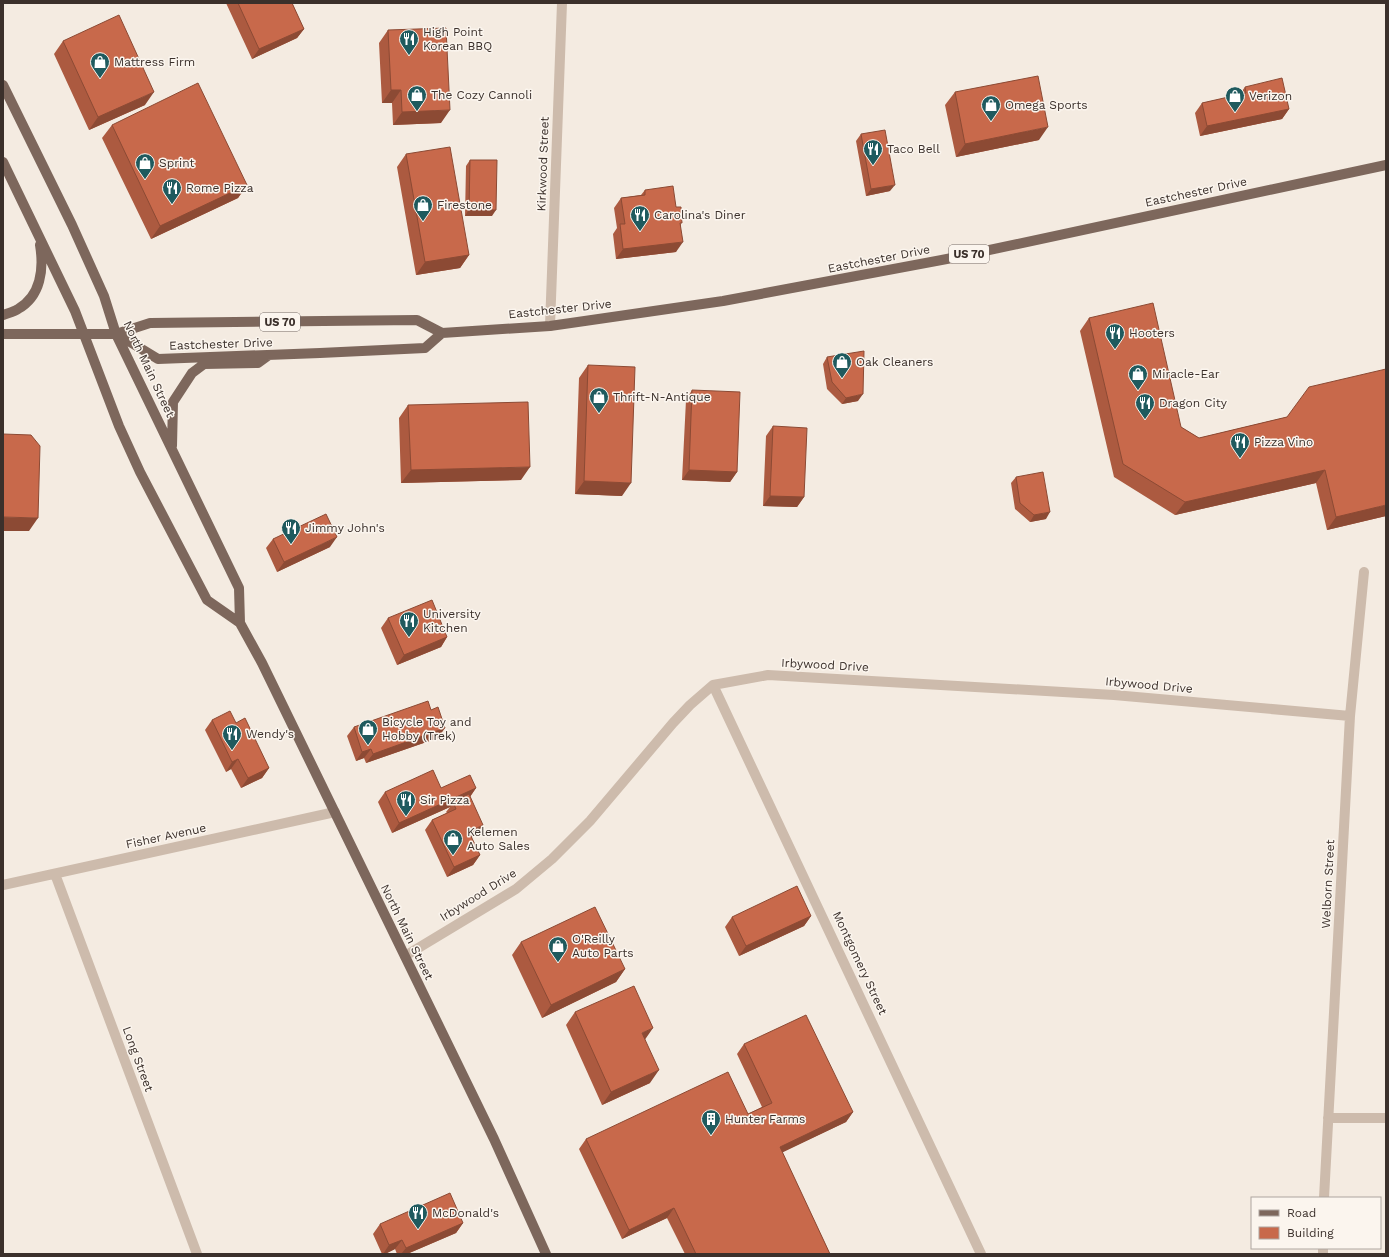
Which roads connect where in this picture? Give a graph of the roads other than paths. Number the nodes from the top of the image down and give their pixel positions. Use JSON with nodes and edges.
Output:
{"nodes":[{"id":1,"x":562,"y":3,"type":"edge"},
{"id":2,"x":3,"y":85,"type":"edge"},
{"id":3,"x":3,"y":162,"type":"edge"},
{"id":4,"x":1386,"y":165,"type":"edge"},
{"id":5,"x":38,"y":235,"type":"junction"},
{"id":6,"x":3,"y":315,"type":"edge"},
{"id":7,"x":550,"y":326,"type":"junction"},
{"id":8,"x":442,"y":333,"type":"junction"},
{"id":9,"x":3,"y":334,"type":"edge"},
{"id":10,"x":116,"y":334,"type":"junction"},
{"id":11,"x":84,"y":335,"type":"junction"},
{"id":12,"x":269,"y":355,"type":"junction"},
{"id":13,"x":172,"y":448,"type":"junction"},
{"id":14,"x":1364,"y":572,"type":"dead end"},
{"id":15,"x":240,"y":623,"type":"junction"},
{"id":16,"x":713,"y":685,"type":"junction"},
{"id":17,"x":1350,"y":716,"type":"junction"},
{"id":18,"x":335,"y":812,"type":"junction"},
{"id":19,"x":55,"y":874,"type":"junction"},
{"id":20,"x":3,"y":885,"type":"edge"},
{"id":21,"x":405,"y":956,"type":"junction"},
{"id":22,"x":1328,"y":1118,"type":"junction"},
{"id":23,"x":1386,"y":1118,"type":"edge"},
{"id":24,"x":1324,"y":1197,"type":"edge"},
{"id":25,"x":197,"y":1254,"type":"edge"},
{"id":26,"x":546,"y":1254,"type":"edge"},
{"id":27,"x":981,"y":1254,"type":"edge"}],
"edges":[{"from":1,"to":7,"type":"street","name":"Kirkwood Street"},
{"from":2,"to":10,"type":"main road","name":"North Main Street"},
{"from":3,"to":5,"type":"main road","name":"North Main Street"},
{"from":4,"to":7,"type":"main road","name":"Eastchester Drive","number":"US 70"},
{"from":5,"to":6,"type":"main road"},
{"from":5,"to":11,"type":"main road","name":"North Main Street"},
{"from":7,"to":8,"type":"main road","name":"Eastchester Drive","number":"US 70"},
{"from":8,"to":10,"type":"main road","name":"Eastchester Drive","number":"US 70"},
{"from":8,"to":12,"type":"main road","name":"Eastchester Drive"},
{"from":9,"to":11,"type":"main road","number":"US 70"},
{"from":10,"to":11,"type":"main road","number":"US 70"},
{"from":10,"to":12,"type":"main road","name":"Eastchester Drive"},
{"from":10,"to":13,"type":"main road","name":"North Main Street"},
{"from":11,"to":15,"type":"main road","name":"North Main Street"},
{"from":12,"to":13,"type":"main road"},
{"from":13,"to":15,"type":"main road","name":"North Main Street"},
{"from":14,"to":17,"type":"street","name":"Welborn Street"},
{"from":15,"to":18,"type":"main road","name":"North Main Street"},
{"from":16,"to":17,"type":"street","name":"Irbywood Drive"},
{"from":16,"to":21,"type":"street","name":"Irbywood Drive"},
{"from":16,"to":27,"type":"street","name":"Montgomery Street"},
{"from":17,"to":22,"type":"street","name":"Welborn Street"},
{"from":18,"to":19,"type":"street","name":"Fisher Avenue"},
{"from":18,"to":21,"type":"main road","name":"North Main Street"},
{"from":19,"to":20,"type":"street","name":"Fisher Avenue"},
{"from":19,"to":25,"type":"street","name":"Long Street"},
{"from":21,"to":26,"type":"main road","name":"North Main Street"},
{"from":22,"to":23,"type":"street"},
{"from":22,"to":24,"type":"street","name":"Welborn Street"}]}
